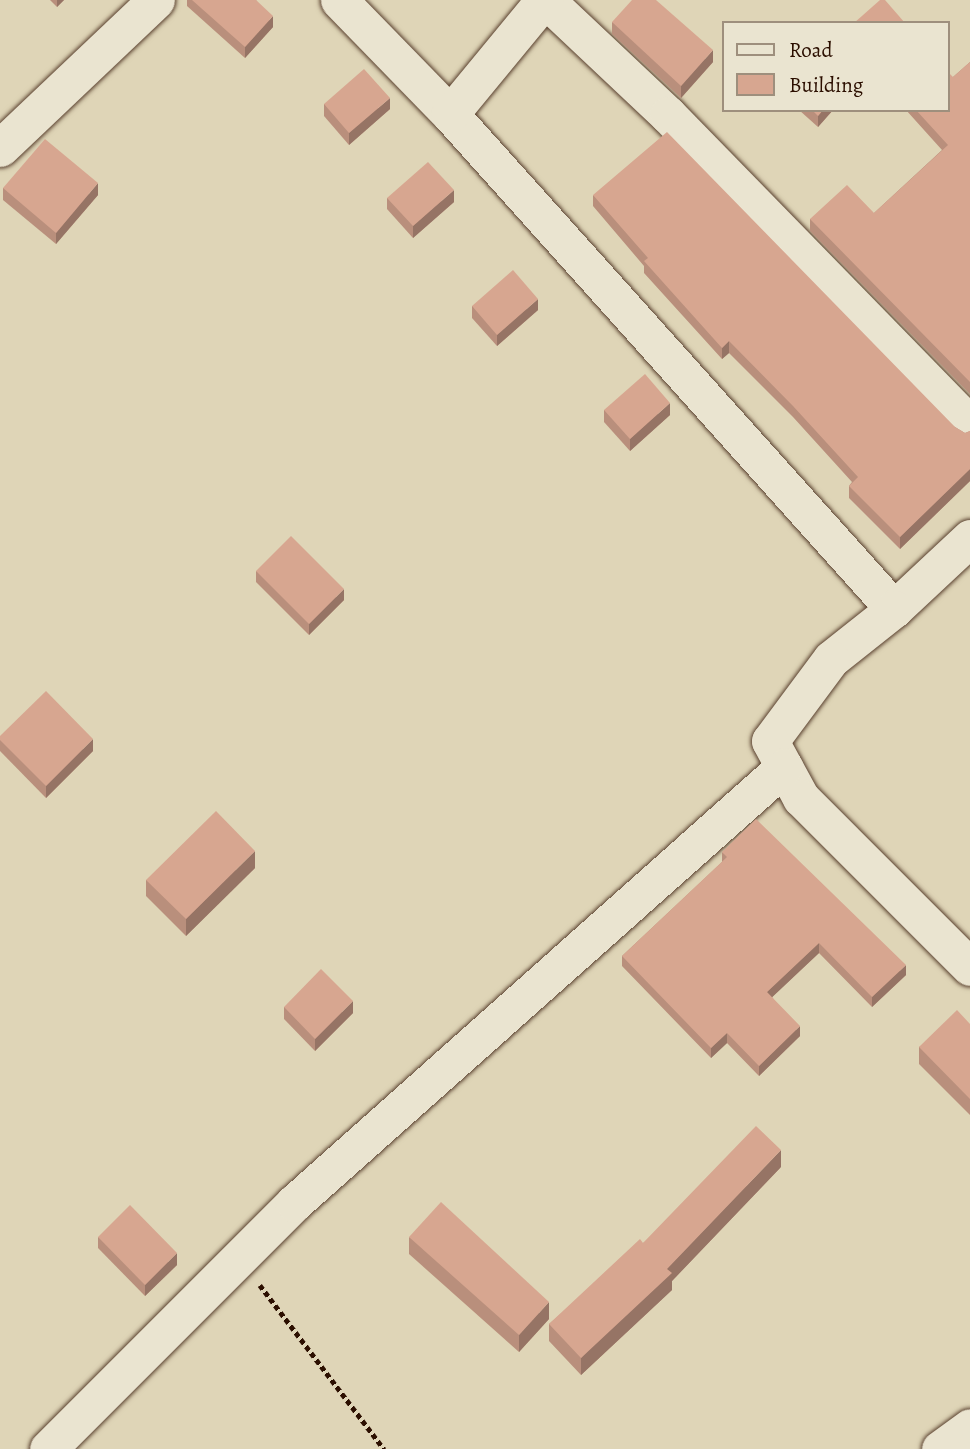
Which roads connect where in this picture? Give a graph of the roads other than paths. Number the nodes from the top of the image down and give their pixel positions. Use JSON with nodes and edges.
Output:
{"nodes":[{"id":1,"x":156,"y":0,"type":"edge"},
{"id":2,"x":339,"y":0,"type":"edge"},
{"id":3,"x":545,"y":0,"type":"edge"},
{"id":4,"x":450,"y":114,"type":"junction"},
{"id":5,"x":0,"y":148,"type":"edge"},
{"id":6,"x":970,"y":424,"type":"edge"},
{"id":7,"x":970,"y":538,"type":"edge"},
{"id":8,"x":894,"y":610,"type":"junction"},
{"id":9,"x":784,"y":767,"type":"junction"},
{"id":10,"x":970,"y":967,"type":"edge"},
{"id":11,"x":970,"y":1427,"type":"edge"},
{"id":12,"x":48,"y":1449,"type":"edge"},
{"id":13,"x":940,"y":1449,"type":"edge"}],
"edges":[{"from":1,"to":5,"type":"street"},
{"from":2,"to":4,"type":"street"},
{"from":3,"to":4,"type":"street"},
{"from":3,"to":6,"type":"street"},
{"from":4,"to":8,"type":"street"},
{"from":7,"to":8,"type":"street"},
{"from":8,"to":9,"type":"street"},
{"from":9,"to":10,"type":"street"},
{"from":9,"to":12,"type":"street"},
{"from":11,"to":13,"type":"street"}]}
